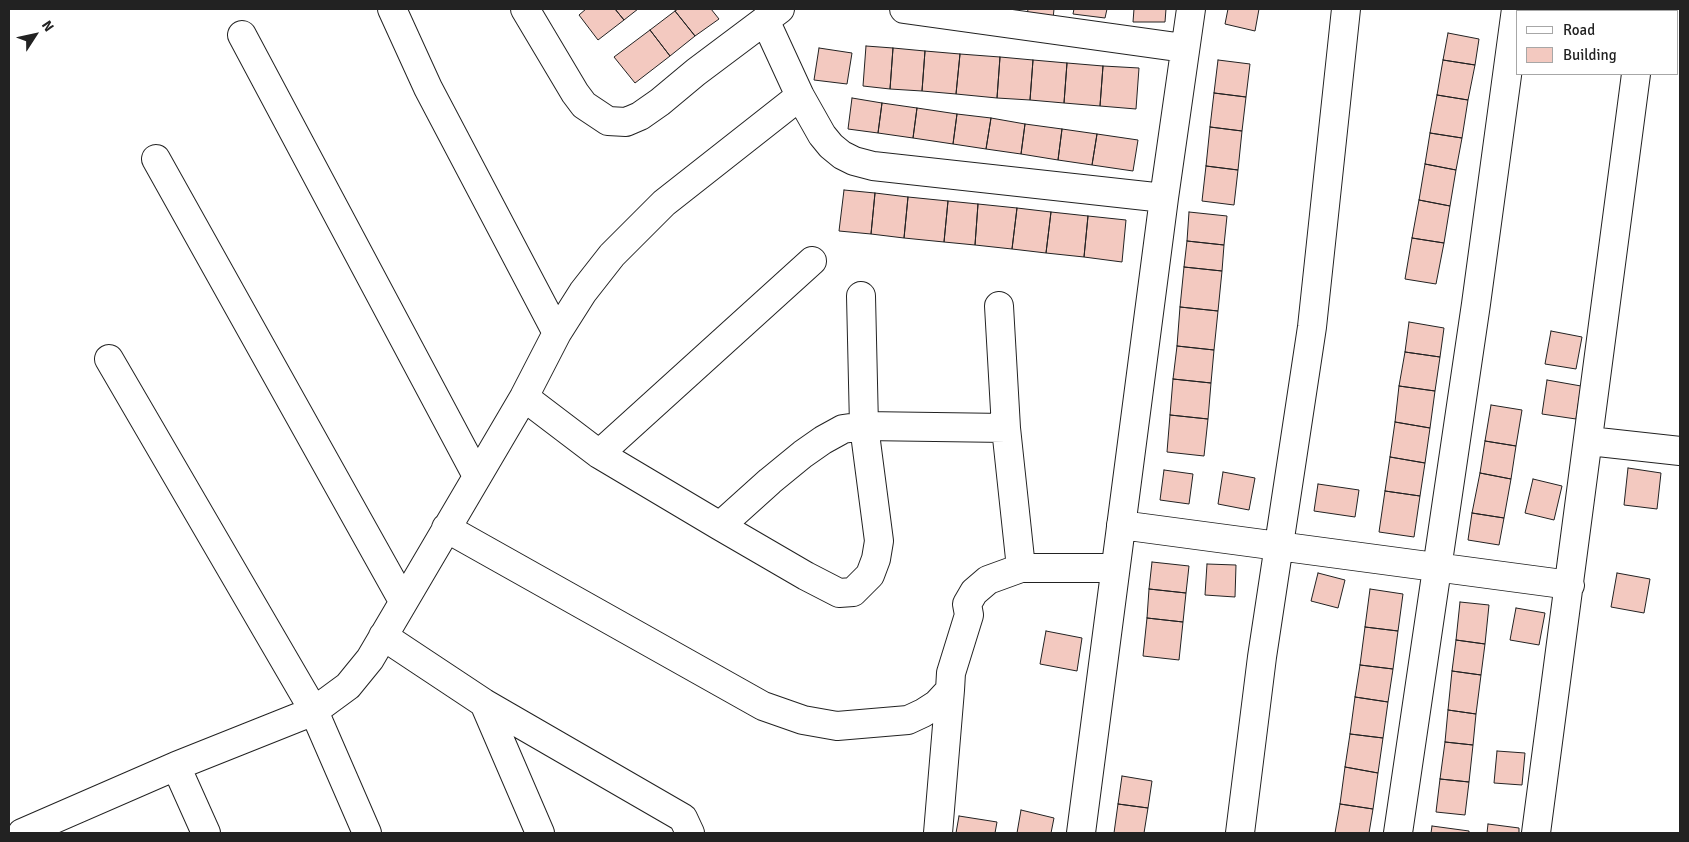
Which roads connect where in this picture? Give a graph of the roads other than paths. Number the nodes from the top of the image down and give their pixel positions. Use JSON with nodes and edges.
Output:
{"nodes":[{"id":1,"x":392,"y":9,"type":"edge"},
{"id":2,"x":525,"y":9,"type":"edge"},
{"id":3,"x":904,"y":9,"type":"edge"},
{"id":4,"x":1191,"y":9,"type":"edge"},
{"id":5,"x":1346,"y":9,"type":"edge"},
{"id":6,"x":1516,"y":9,"type":"edge"},
{"id":7,"x":773,"y":14,"type":"edge"},
{"id":8,"x":242,"y":36,"type":"dead end"},
{"id":9,"x":1184,"y":48,"type":"junction"},
{"id":10,"x":1636,"y":75,"type":"edge"},
{"id":11,"x":800,"y":96,"type":"junction"},
{"id":12,"x":156,"y":159,"type":"dead end"},
{"id":13,"x":1164,"y":198,"type":"junction"},
{"id":14,"x":812,"y":261,"type":"dead end"},
{"id":15,"x":861,"y":296,"type":"dead end"},
{"id":16,"x":999,"y":306,"type":"dead end"},
{"id":17,"x":557,"y":333,"type":"junction"},
{"id":18,"x":109,"y":359,"type":"dead end"},
{"id":19,"x":524,"y":397,"type":"junction"},
{"id":20,"x":864,"y":426,"type":"junction"},
{"id":21,"x":1006,"y":428,"type":"junction"},
{"id":22,"x":1589,"y":441,"type":"junction"},
{"id":23,"x":1680,"y":452,"type":"edge"},
{"id":24,"x":599,"y":454,"type":"junction"},
{"id":25,"x":477,"y":476,"type":"junction"},
{"id":26,"x":1121,"y":525,"type":"junction"},
{"id":27,"x":720,"y":526,"type":"junction"},
{"id":28,"x":446,"y":528,"type":"junction"},
{"id":29,"x":1278,"y":546,"type":"junction"},
{"id":30,"x":1437,"y":567,"type":"junction"},
{"id":31,"x":1021,"y":568,"type":"junction"},
{"id":32,"x":1115,"y":568,"type":"junction"},
{"id":33,"x":1570,"y":585,"type":"junction"},
{"id":34,"x":403,"y":601,"type":"junction"},
{"id":35,"x":383,"y":636,"type":"junction"},
{"id":36,"x":950,"y":690,"type":"junction"},
{"id":37,"x":484,"y":703,"type":"junction"},
{"id":38,"x":314,"y":711,"type":"junction"},
{"id":39,"x":176,"y":766,"type":"junction"},
{"id":40,"x":64,"y":825,"type":"edge"},
{"id":41,"x":22,"y":833,"type":"edge"},
{"id":42,"x":206,"y":833,"type":"edge"},
{"id":43,"x":367,"y":833,"type":"edge"},
{"id":44,"x":540,"y":833,"type":"edge"},
{"id":45,"x":690,"y":833,"type":"edge"},
{"id":46,"x":938,"y":833,"type":"edge"},
{"id":47,"x":1081,"y":833,"type":"edge"},
{"id":48,"x":1240,"y":833,"type":"edge"},
{"id":49,"x":1398,"y":833,"type":"edge"},
{"id":50,"x":1536,"y":833,"type":"edge"}],
"edges":[{"from":1,"to":17,"type":"street"},
{"from":2,"to":7,"type":"street"},
{"from":3,"to":9,"type":"street"},
{"from":4,"to":9,"type":"street"},
{"from":5,"to":29,"type":"street"},
{"from":6,"to":30,"type":"street"},
{"from":7,"to":11,"type":"street"},
{"from":8,"to":25,"type":"street"},
{"from":9,"to":13,"type":"street"},
{"from":10,"to":22,"type":"street"},
{"from":11,"to":13,"type":"street"},
{"from":11,"to":17,"type":"street"},
{"from":12,"to":34,"type":"street"},
{"from":13,"to":26,"type":"street"},
{"from":14,"to":24,"type":"street"},
{"from":15,"to":20,"type":"street"},
{"from":16,"to":21,"type":"street"},
{"from":17,"to":19,"type":"street"},
{"from":18,"to":38,"type":"street"},
{"from":19,"to":24,"type":"street"},
{"from":19,"to":25,"type":"street"},
{"from":20,"to":21,"type":"street"},
{"from":20,"to":27,"type":"street"},
{"from":20,"to":27,"type":"street"},
{"from":21,"to":31,"type":"street"},
{"from":22,"to":23,"type":"street"},
{"from":22,"to":33,"type":"street"},
{"from":24,"to":27,"type":"street"},
{"from":25,"to":28,"type":"street"},
{"from":26,"to":29,"type":"street"},
{"from":26,"to":32,"type":"street"},
{"from":28,"to":34,"type":"street"},
{"from":28,"to":36,"type":"street"},
{"from":29,"to":30,"type":"street"},
{"from":29,"to":48,"type":"street"},
{"from":30,"to":33,"type":"street"},
{"from":30,"to":49,"type":"street"},
{"from":31,"to":32,"type":"street"},
{"from":31,"to":36,"type":"street"},
{"from":32,"to":47,"type":"street"},
{"from":33,"to":50,"type":"street"},
{"from":34,"to":35,"type":"street"},
{"from":35,"to":37,"type":"street"},
{"from":35,"to":38,"type":"street"},
{"from":36,"to":46,"type":"street"},
{"from":37,"to":44,"type":"street"},
{"from":37,"to":45,"type":"street"},
{"from":38,"to":39,"type":"street"},
{"from":38,"to":43,"type":"street"},
{"from":39,"to":40,"type":"street"},
{"from":39,"to":42,"type":"street"},
{"from":40,"to":41,"type":"street"}]}
